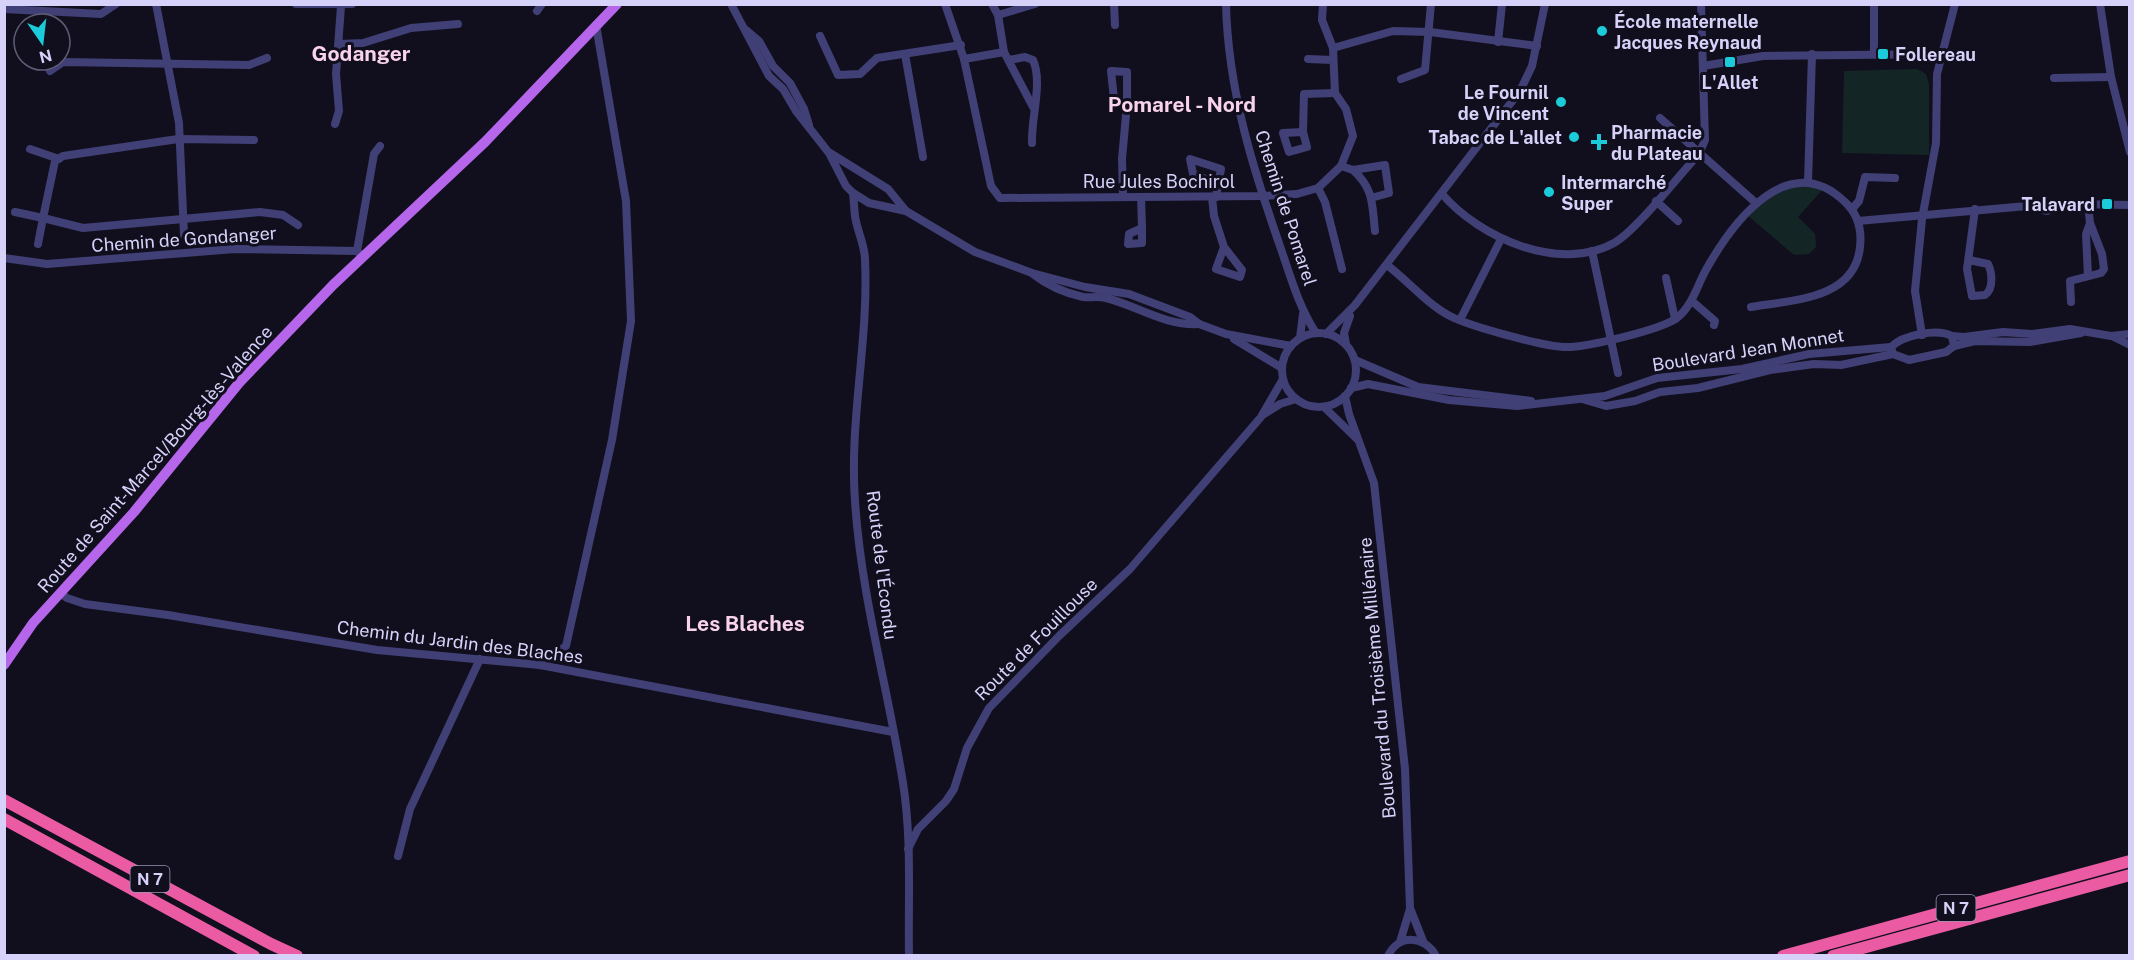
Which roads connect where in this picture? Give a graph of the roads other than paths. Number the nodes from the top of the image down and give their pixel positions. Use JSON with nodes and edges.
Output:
{"nodes":[{"id":1,"x":101,"y":4,"type":"edge"},
{"id":2,"x":116,"y":4,"type":"edge"},
{"id":3,"x":156,"y":4,"type":"edge"},
{"id":4,"x":296,"y":4,"type":"edge"},
{"id":5,"x":352,"y":4,"type":"edge"},
{"id":6,"x":617,"y":4,"type":"edge"},
{"id":7,"x":731,"y":4,"type":"edge"},
{"id":8,"x":945,"y":4,"type":"edge"},
{"id":9,"x":992,"y":4,"type":"edge"},
{"id":10,"x":1114,"y":4,"type":"edge"},
{"id":11,"x":1226,"y":4,"type":"edge"},
{"id":12,"x":1323,"y":4,"type":"edge"},
{"id":13,"x":1431,"y":4,"type":"edge"},
{"id":14,"x":1502,"y":4,"type":"edge"},
{"id":15,"x":1545,"y":4,"type":"edge"},
{"id":16,"x":1701,"y":4,"type":"edge"},
{"id":17,"x":1874,"y":4,"type":"edge"},
{"id":18,"x":1955,"y":4,"type":"edge"},
{"id":19,"x":2100,"y":4,"type":"edge"},
{"id":20,"x":302,"y":5,"type":"edge"},
{"id":21,"x":341,"y":6,"type":"junction"},
{"id":22,"x":1034,"y":6,"type":"edge"},
{"id":23,"x":28,"y":8,"type":"edge"},
{"id":24,"x":4,"y":9,"type":"edge"},
{"id":25,"x":101,"y":14,"type":"junction"},
{"id":26,"x":998,"y":15,"type":"junction"},
{"id":27,"x":458,"y":24,"type":"dead end"},
{"id":28,"x":1115,"y":25,"type":"dead end"},
{"id":29,"x":596,"y":26,"type":"junction"},
{"id":30,"x":1430,"y":32,"type":"junction"},
{"id":31,"x":820,"y":36,"type":"dead end"},
{"id":32,"x":1498,"y":42,"type":"junction"},
{"id":33,"x":339,"y":44,"type":"junction"},
{"id":34,"x":961,"y":45,"type":"junction"},
{"id":35,"x":1537,"y":46,"type":"junction"},
{"id":36,"x":1333,"y":48,"type":"junction"},
{"id":37,"x":905,"y":54,"type":"junction"},
{"id":38,"x":1812,"y":54,"type":"junction"},
{"id":39,"x":1874,"y":54,"type":"junction"},
{"id":40,"x":1942,"y":54,"type":"junction"},
{"id":41,"x":1006,"y":56,"type":"junction"},
{"id":42,"x":267,"y":58,"type":"dead end"},
{"id":43,"x":964,"y":58,"type":"junction"},
{"id":44,"x":1308,"y":59,"type":"dead end"},
{"id":45,"x":1333,"y":60,"type":"junction"},
{"id":46,"x":72,"y":62,"type":"edge"},
{"id":47,"x":167,"y":63,"type":"junction"},
{"id":48,"x":1703,"y":66,"type":"junction"},
{"id":49,"x":2111,"y":77,"type":"junction"},
{"id":50,"x":2054,"y":78,"type":"dead end"},
{"id":51,"x":1401,"y":79,"type":"dead end"},
{"id":52,"x":1335,"y":93,"type":"junction"},
{"id":53,"x":1127,"y":104,"type":"dead end"},
{"id":54,"x":1033,"y":107,"type":"junction"},
{"id":55,"x":1660,"y":118,"type":"dead end"},
{"id":56,"x":2126,"y":123,"type":"edge"},
{"id":57,"x":335,"y":124,"type":"dead end"},
{"id":58,"x":1303,"y":132,"type":"dead end"},
{"id":59,"x":178,"y":139,"type":"junction"},
{"id":60,"x":254,"y":140,"type":"dead end"},
{"id":61,"x":1032,"y":143,"type":"dead end"},
{"id":62,"x":381,"y":146,"type":"dead end"},
{"id":63,"x":30,"y":149,"type":"dead end"},
{"id":64,"x":2130,"y":152,"type":"edge"},
{"id":65,"x":829,"y":153,"type":"junction"},
{"id":66,"x":1699,"y":154,"type":"junction"},
{"id":67,"x":923,"y":157,"type":"dead end"},
{"id":68,"x":59,"y":159,"type":"junction"},
{"id":69,"x":846,"y":163,"type":"junction"},
{"id":70,"x":1341,"y":166,"type":"junction"},
{"id":71,"x":1353,"y":170,"type":"junction"},
{"id":72,"x":837,"y":171,"type":"junction"},
{"id":73,"x":1895,"y":178,"type":"dead end"},
{"id":74,"x":1808,"y":182,"type":"junction"},
{"id":75,"x":1218,"y":184,"type":"dead end"},
{"id":76,"x":1318,"y":188,"type":"junction"},
{"id":77,"x":853,"y":193,"type":"junction"},
{"id":78,"x":1442,"y":194,"type":"junction"},
{"id":79,"x":1262,"y":196,"type":"junction"},
{"id":80,"x":1123,"y":197,"type":"junction"},
{"id":81,"x":1142,"y":197,"type":"junction"},
{"id":82,"x":1214,"y":197,"type":"junction"},
{"id":83,"x":895,"y":198,"type":"junction"},
{"id":84,"x":1371,"y":198,"type":"junction"},
{"id":85,"x":1656,"y":201,"type":"junction"},
{"id":86,"x":869,"y":203,"type":"junction"},
{"id":87,"x":1756,"y":203,"type":"junction"},
{"id":88,"x":2088,"y":204,"type":"junction"},
{"id":89,"x":2130,"y":205,"type":"edge"},
{"id":90,"x":889,"y":207,"type":"junction"},
{"id":91,"x":1852,"y":209,"type":"junction"},
{"id":92,"x":1976,"y":209,"type":"junction"},
{"id":93,"x":855,"y":210,"type":"junction"},
{"id":94,"x":906,"y":211,"type":"junction"},
{"id":95,"x":15,"y":212,"type":"dead end"},
{"id":96,"x":1922,"y":214,"type":"junction"},
{"id":97,"x":43,"y":218,"type":"junction"},
{"id":98,"x":184,"y":219,"type":"junction"},
{"id":99,"x":1678,"y":221,"type":"dead end"},
{"id":100,"x":1858,"y":221,"type":"junction"},
{"id":101,"x":2090,"y":223,"type":"junction"},
{"id":102,"x":298,"y":225,"type":"dead end"},
{"id":103,"x":1142,"y":228,"type":"dead end"},
{"id":104,"x":1375,"y":231,"type":"dead end"},
{"id":105,"x":184,"y":235,"type":"dead end"},
{"id":106,"x":1501,"y":238,"type":"junction"},
{"id":107,"x":38,"y":244,"type":"dead end"},
{"id":108,"x":1224,"y":247,"type":"dead end"},
{"id":109,"x":1592,"y":251,"type":"junction"},
{"id":110,"x":360,"y":254,"type":"junction"},
{"id":111,"x":4,"y":258,"type":"edge"},
{"id":112,"x":1969,"y":260,"type":"dead end"},
{"id":113,"x":1387,"y":265,"type":"junction"},
{"id":114,"x":1342,"y":269,"type":"dead end"},
{"id":115,"x":2088,"y":276,"type":"junction"},
{"id":116,"x":1666,"y":278,"type":"dead end"},
{"id":117,"x":1692,"y":301,"type":"junction"},
{"id":118,"x":2071,"y":302,"type":"dead end"},
{"id":119,"x":1355,"y":305,"type":"junction"},
{"id":120,"x":1751,"y":306,"type":"dead end"},
{"id":121,"x":1303,"y":314,"type":"junction"},
{"id":122,"x":1675,"y":319,"type":"junction"},
{"id":123,"x":1460,"y":320,"type":"junction"},
{"id":124,"x":1714,"y":325,"type":"dead end"},
{"id":125,"x":2085,"y":332,"type":"junction"},
{"id":126,"x":1316,"y":333,"type":"junction"},
{"id":127,"x":1226,"y":334,"type":"junction"},
{"id":128,"x":1326,"y":334,"type":"junction"},
{"id":129,"x":2130,"y":334,"type":"edge"},
{"id":130,"x":1922,"y":335,"type":"junction"},
{"id":131,"x":1952,"y":336,"type":"junction"},
{"id":132,"x":2111,"y":336,"type":"junction"},
{"id":133,"x":1300,"y":338,"type":"junction"},
{"id":134,"x":1611,"y":339,"type":"junction"},
{"id":135,"x":1346,"y":345,"type":"junction"},
{"id":136,"x":2130,"y":345,"type":"edge"},
{"id":137,"x":1291,"y":346,"type":"junction"},
{"id":138,"x":1954,"y":346,"type":"junction"},
{"id":139,"x":1892,"y":351,"type":"junction"},
{"id":140,"x":1355,"y":360,"type":"junction"},
{"id":141,"x":1282,"y":368,"type":"junction"},
{"id":142,"x":1618,"y":373,"type":"dead end"},
{"id":143,"x":1283,"y":379,"type":"junction"},
{"id":144,"x":1351,"y":388,"type":"junction"},
{"id":145,"x":1345,"y":396,"type":"junction"},
{"id":146,"x":1576,"y":397,"type":"junction"},
{"id":147,"x":1296,"y":399,"type":"junction"},
{"id":148,"x":1534,"y":402,"type":"junction"},
{"id":149,"x":1324,"y":407,"type":"junction"},
{"id":150,"x":1262,"y":417,"type":"junction"},
{"id":151,"x":1363,"y":447,"type":"junction"},
{"id":152,"x":60,"y":593,"type":"junction"},
{"id":153,"x":480,"y":659,"type":"junction"},
{"id":154,"x":4,"y":665,"type":"edge"},
{"id":155,"x":540,"y":665,"type":"junction"},
{"id":156,"x":893,"y":732,"type":"junction"},
{"id":157,"x":4,"y":800,"type":"edge"},
{"id":158,"x":4,"y":819,"type":"edge"},
{"id":159,"x":908,"y":851,"type":"junction"},
{"id":160,"x":398,"y":856,"type":"dead end"},
{"id":161,"x":2130,"y":861,"type":"edge"},
{"id":162,"x":2130,"y":875,"type":"edge"},
{"id":163,"x":1410,"y":908,"type":"junction"},
{"id":164,"x":1422,"y":941,"type":"junction"},
{"id":165,"x":1400,"y":942,"type":"junction"},
{"id":166,"x":254,"y":956,"type":"edge"},
{"id":167,"x":297,"y":956,"type":"edge"},
{"id":168,"x":909,"y":956,"type":"edge"},
{"id":169,"x":1388,"y":956,"type":"edge"},
{"id":170,"x":1436,"y":956,"type":"edge"},
{"id":171,"x":1783,"y":956,"type":"edge"},
{"id":172,"x":1833,"y":956,"type":"edge"}],
"edges":[{"from":1,"to":25,"type":"street"},
{"from":2,"to":25,"type":"street"},
{"from":3,"to":47,"type":"street"},
{"from":4,"to":20,"type":"street"},
{"from":5,"to":21,"type":"street"},
{"from":6,"to":29,"type":"main road","name":"Route de Saint-Marcel/Bourg-lès-Valence"},
{"from":7,"to":65,"type":"street"},
{"from":8,"to":34,"type":"street","name":"Rue Jules Bochirol"},
{"from":9,"to":26,"type":"street"},
{"from":10,"to":28,"type":"street"},
{"from":11,"to":79,"type":"street","name":"Chemin de Pomarel"},
{"from":12,"to":36,"type":"street"},
{"from":13,"to":30,"type":"street"},
{"from":14,"to":32,"type":"street"},
{"from":15,"to":35,"type":"street"},
{"from":16,"to":48,"type":"street"},
{"from":17,"to":39,"type":"street"},
{"from":18,"to":40,"type":"street"},
{"from":19,"to":49,"type":"street"},
{"from":20,"to":21,"type":"street"},
{"from":21,"to":33,"type":"street"},
{"from":22,"to":26,"type":"street"},
{"from":23,"to":24,"type":"street"},
{"from":23,"to":25,"type":"street"},
{"from":26,"to":41,"type":"street"},
{"from":27,"to":33,"type":"street"},
{"from":29,"to":110,"type":"main road","name":"Route de Saint-Marcel/Bourg-lès-Valence"},
{"from":29,"to":155,"type":"street"},
{"from":30,"to":32,"type":"street"},
{"from":30,"to":36,"type":"street"},
{"from":30,"to":51,"type":"street"},
{"from":31,"to":37,"type":"street"},
{"from":32,"to":35,"type":"street"},
{"from":33,"to":57,"type":"street"},
{"from":34,"to":37,"type":"street"},
{"from":34,"to":43,"type":"street","name":"Rue Jules Bochirol"},
{"from":35,"to":78,"type":"street"},
{"from":36,"to":45,"type":"street"},
{"from":37,"to":67,"type":"street"},
{"from":38,"to":39,"type":"street"},
{"from":38,"to":48,"type":"street"},
{"from":38,"to":74,"type":"street"},
{"from":39,"to":40,"type":"street"},
{"from":40,"to":96,"type":"street"},
{"from":41,"to":43,"type":"street"},
{"from":41,"to":54,"type":"street"},
{"from":41,"to":54,"type":"street"},
{"from":42,"to":47,"type":"street"},
{"from":43,"to":80,"type":"street","name":"Rue Jules Bochirol"},
{"from":44,"to":45,"type":"street"},
{"from":45,"to":52,"type":"street"},
{"from":46,"to":47,"type":"street"},
{"from":47,"to":59,"type":"street"},
{"from":48,"to":66,"type":"street"},
{"from":49,"to":50,"type":"street"},
{"from":49,"to":56,"type":"street"},
{"from":52,"to":58,"type":"street"},
{"from":52,"to":70,"type":"street"},
{"from":53,"to":80,"type":"street"},
{"from":54,"to":61,"type":"street"},
{"from":55,"to":66,"type":"street"},
{"from":56,"to":64,"type":"street"},
{"from":59,"to":60,"type":"street"},
{"from":59,"to":68,"type":"street"},
{"from":59,"to":98,"type":"street"},
{"from":62,"to":110,"type":"street"},
{"from":63,"to":68,"type":"street"},
{"from":65,"to":69,"type":"street"},
{"from":65,"to":72,"type":"street"},
{"from":66,"to":85,"type":"street"},
{"from":66,"to":87,"type":"street"},
{"from":68,"to":97,"type":"street"},
{"from":69,"to":72,"type":"street"},
{"from":69,"to":83,"type":"street"},
{"from":70,"to":71,"type":"street"},
{"from":70,"to":76,"type":"street"},
{"from":71,"to":84,"type":"street"},
{"from":71,"to":84,"type":"street"},
{"from":72,"to":77,"type":"street"},
{"from":73,"to":91,"type":"street"},
{"from":74,"to":87,"type":"street"},
{"from":74,"to":91,"type":"street"},
{"from":75,"to":82,"type":"street"},
{"from":76,"to":79,"type":"street","name":"Rue Jules Bochirol"},
{"from":76,"to":114,"type":"street"},
{"from":77,"to":86,"type":"street"},
{"from":77,"to":93,"type":"street","name":"Route de l'Écondu"},
{"from":78,"to":106,"type":"street"},
{"from":78,"to":113,"type":"street"},
{"from":79,"to":82,"type":"street","name":"Rue Jules Bochirol"},
{"from":79,"to":121,"type":"street","name":"Chemin de Pomarel"},
{"from":80,"to":81,"type":"street","name":"Rue Jules Bochirol"},
{"from":81,"to":82,"type":"street","name":"Rue Jules Bochirol"},
{"from":81,"to":103,"type":"street"},
{"from":82,"to":108,"type":"street"},
{"from":83,"to":90,"type":"street"},
{"from":83,"to":94,"type":"street"},
{"from":84,"to":104,"type":"street"},
{"from":85,"to":99,"type":"street"},
{"from":85,"to":109,"type":"street"},
{"from":86,"to":90,"type":"street"},
{"from":86,"to":93,"type":"street"},
{"from":87,"to":117,"type":"street"},
{"from":88,"to":89,"type":"street"},
{"from":88,"to":92,"type":"street"},
{"from":88,"to":101,"type":"street"},
{"from":90,"to":94,"type":"street"},
{"from":91,"to":100,"type":"street"},
{"from":92,"to":96,"type":"street"},
{"from":92,"to":112,"type":"street"},
{"from":93,"to":156,"type":"street","name":"Route de l'Écondu"},
{"from":94,"to":127,"type":"street"},
{"from":95,"to":97,"type":"street"},
{"from":96,"to":100,"type":"street"},
{"from":96,"to":130,"type":"street"},
{"from":97,"to":98,"type":"street"},
{"from":97,"to":107,"type":"street"},
{"from":98,"to":102,"type":"street"},
{"from":98,"to":105,"type":"street"},
{"from":100,"to":120,"type":"street"},
{"from":101,"to":115,"type":"street"},
{"from":101,"to":115,"type":"street"},
{"from":106,"to":109,"type":"street"},
{"from":106,"to":123,"type":"street"},
{"from":109,"to":134,"type":"street"},
{"from":110,"to":111,"type":"street","name":"Chemin de Gondanger"},
{"from":110,"to":152,"type":"main road","name":"Route de Saint-Marcel/Bourg-lès-Valence"},
{"from":113,"to":119,"type":"street"},
{"from":113,"to":123,"type":"street"},
{"from":115,"to":118,"type":"street"},
{"from":116,"to":122,"type":"street"},
{"from":117,"to":122,"type":"street"},
{"from":117,"to":124,"type":"street"},
{"from":119,"to":128,"type":"street"},
{"from":119,"to":135,"type":"street"},
{"from":121,"to":126,"type":"street","name":"Chemin de Pomarel"},
{"from":121,"to":133,"type":"street","name":"Chemin de Pomarel"},
{"from":122,"to":134,"type":"street"},
{"from":123,"to":134,"type":"street"},
{"from":125,"to":131,"type":"street","name":"Boulevard Jean Monnet"},
{"from":125,"to":132,"type":"street","name":"Boulevard Jean Monnet"},
{"from":125,"to":138,"type":"street","name":"Boulevard Jean Monnet"},
{"from":126,"to":128,"type":"street"},
{"from":126,"to":133,"type":"street"},
{"from":127,"to":137,"type":"street"},
{"from":127,"to":141,"type":"street"},
{"from":128,"to":135,"type":"street"},
{"from":129,"to":132,"type":"street","name":"Boulevard Jean Monnet"},
{"from":130,"to":131,"type":"street","name":"Boulevard Jean Monnet"},
{"from":130,"to":139,"type":"street","name":"Boulevard Jean Monnet"},
{"from":131,"to":138,"type":"street"},
{"from":132,"to":136,"type":"street","name":"Boulevard Jean Monnet"},
{"from":133,"to":137,"type":"street"},
{"from":134,"to":142,"type":"street"},
{"from":135,"to":140,"type":"street"},
{"from":137,"to":141,"type":"street"},
{"from":138,"to":139,"type":"street","name":"Boulevard Jean Monnet"},
{"from":139,"to":146,"type":"street","name":"Boulevard Jean Monnet"},
{"from":139,"to":146,"type":"street","name":"Boulevard Jean Monnet"},
{"from":140,"to":144,"type":"street"},
{"from":140,"to":148,"type":"street","name":"Boulevard Jean Monnet"},
{"from":141,"to":143,"type":"street"},
{"from":143,"to":147,"type":"street"},
{"from":143,"to":150,"type":"street","name":"Route de Fouillouse"},
{"from":144,"to":145,"type":"street"},
{"from":144,"to":148,"type":"street","name":"Boulevard Jean Monnet"},
{"from":145,"to":149,"type":"street"},
{"from":145,"to":151,"type":"street","name":"Boulevard du Troisième Millénaire"},
{"from":146,"to":148,"type":"street","name":"Boulevard Jean Monnet"},
{"from":147,"to":149,"type":"street"},
{"from":147,"to":150,"type":"street","name":"Route de Fouillouse"},
{"from":149,"to":151,"type":"street","name":"Boulevard du Troisième Millénaire"},
{"from":150,"to":159,"type":"street","name":"Route de Fouillouse"},
{"from":151,"to":163,"type":"street","name":"Boulevard du Troisième Millénaire"},
{"from":152,"to":153,"type":"street","name":"Chemin du Jardin des Blaches"},
{"from":152,"to":154,"type":"main road","name":"Route de Saint-Marcel/Bourg-lès-Valence"},
{"from":153,"to":155,"type":"street","name":"Chemin du Jardin des Blaches"},
{"from":153,"to":160,"type":"street"},
{"from":155,"to":156,"type":"street","name":"Chemin du Jardin des Blaches"},
{"from":156,"to":159,"type":"street","name":"Route de l'Écondu"},
{"from":157,"to":167,"type":"highway","number":"N 7"},
{"from":158,"to":166,"type":"highway","number":"N 7"},
{"from":159,"to":168,"type":"street"},
{"from":161,"to":171,"type":"highway","number":"N 7"},
{"from":162,"to":172,"type":"highway","number":"N 7"},
{"from":163,"to":164,"type":"street","name":"Boulevard du Troisième Millénaire"},
{"from":163,"to":165,"type":"street","name":"Boulevard du Troisième Millénaire"},
{"from":164,"to":165,"type":"street"},
{"from":164,"to":170,"type":"street"},
{"from":165,"to":169,"type":"street"}]}
